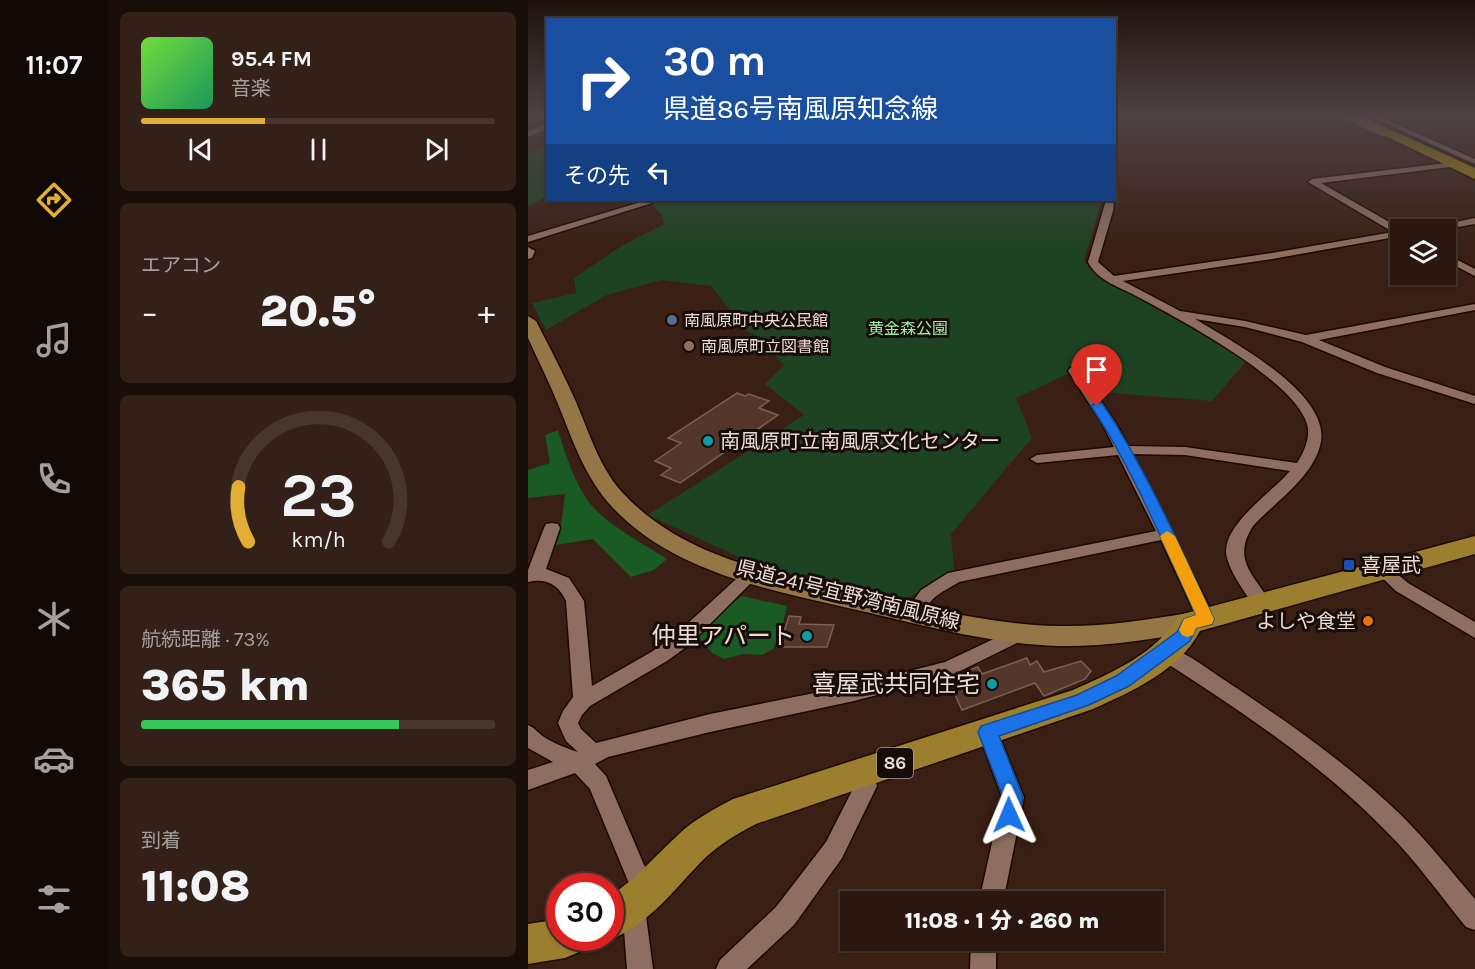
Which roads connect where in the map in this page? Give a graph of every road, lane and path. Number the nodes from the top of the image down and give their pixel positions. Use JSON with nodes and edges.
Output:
{"nodes":[{"id":1,"x":1438,"y":160,"type":"edge"},
{"id":2,"x":1442,"y":160,"type":"edge"},
{"id":3,"x":1460,"y":160,"type":"edge"},
{"id":4,"x":1447,"y":165,"type":"junction"},
{"id":5,"x":1475,"y":167,"type":"edge"},
{"id":6,"x":1475,"y":176,"type":"edge"},
{"id":7,"x":645,"y":201,"type":"edge"},
{"id":8,"x":1110,"y":201,"type":"edge"},
{"id":9,"x":1475,"y":221,"type":"edge"},
{"id":10,"x":1456,"y":224,"type":"edge"},
{"id":11,"x":1390,"y":226,"type":"edge"},
{"id":12,"x":1390,"y":234,"type":"edge"},
{"id":13,"x":528,"y":239,"type":"edge"},
{"id":14,"x":528,"y":250,"type":"edge"},
{"id":15,"x":528,"y":256,"type":"edge"},
{"id":16,"x":1456,"y":263,"type":"edge"},
{"id":17,"x":1475,"y":273,"type":"edge"},
{"id":18,"x":1114,"y":279,"type":"junction"},
{"id":19,"x":1475,"y":307,"type":"edge"},
{"id":20,"x":1174,"y":313,"type":"junction"},
{"id":21,"x":528,"y":321,"type":"edge"},
{"id":22,"x":1306,"y":339,"type":"junction"},
{"id":23,"x":1074,"y":371,"type":"dead end"},
{"id":24,"x":1475,"y":400,"type":"edge"},
{"id":25,"x":1123,"y":450,"type":"junction"},
{"id":26,"x":1037,"y":459,"type":"dead end"},
{"id":27,"x":1301,"y":468,"type":"junction"},
{"id":28,"x":552,"y":528,"type":"dead end"},
{"id":29,"x":1166,"y":534,"type":"junction"},
{"id":30,"x":1475,"y":545,"type":"edge"},
{"id":31,"x":1382,"y":570,"type":"junction"},
{"id":32,"x":532,"y":575,"type":"edge"},
{"id":33,"x":751,"y":575,"type":"junction"},
{"id":34,"x":1263,"y":605,"type":"junction"},
{"id":35,"x":913,"y":614,"type":"junction"},
{"id":36,"x":1198,"y":621,"type":"junction"},
{"id":37,"x":1475,"y":631,"type":"edge"},
{"id":38,"x":1022,"y":633,"type":"junction"},
{"id":39,"x":1164,"y":652,"type":"junction"},
{"id":40,"x":583,"y":700,"type":"junction"},
{"id":41,"x":988,"y":732,"type":"junction"},
{"id":42,"x":528,"y":734,"type":"edge"},
{"id":43,"x":587,"y":758,"type":"junction"},
{"id":44,"x":863,"y":774,"type":"junction"},
{"id":45,"x":528,"y":780,"type":"edge"},
{"id":46,"x":993,"y":891,"type":"edge"},
{"id":47,"x":631,"y":906,"type":"edge"},
{"id":48,"x":1475,"y":918,"type":"edge"},
{"id":49,"x":546,"y":941,"type":"edge"},
{"id":50,"x":528,"y":944,"type":"edge"},
{"id":51,"x":984,"y":951,"type":"edge"},
{"id":52,"x":640,"y":969,"type":"edge"},
{"id":53,"x":729,"y":969,"type":"edge"},
{"id":54,"x":983,"y":969,"type":"edge"}],
"edges":[{"from":1,"to":4,"type":"street"},
{"from":2,"to":6,"type":"highway"},
{"from":3,"to":5,"type":"highway"},
{"from":4,"to":6,"type":"street"},
{"from":4,"to":11,"type":"street"},
{"from":7,"to":13,"type":"street"},
{"from":8,"to":18,"type":"street"},
{"from":9,"to":10,"type":"street"},
{"from":12,"to":18,"type":"street"},
{"from":14,"to":15,"type":"street"},
{"from":16,"to":17,"type":"street"},
{"from":18,"to":20,"type":"street"},
{"from":19,"to":22,"type":"street"},
{"from":20,"to":22,"type":"street"},
{"from":20,"to":27,"type":"street"},
{"from":21,"to":33,"type":"main road","name":"県道241号宜野湾南風原線"},
{"from":22,"to":24,"type":"street"},
{"from":23,"to":25,"type":"street"},
{"from":25,"to":26,"type":"street"},
{"from":25,"to":27,"type":"street"},
{"from":25,"to":29,"type":"street"},
{"from":27,"to":34,"type":"street"},
{"from":28,"to":32,"type":"street"},
{"from":29,"to":35,"type":"street"},
{"from":29,"to":36,"type":"street"},
{"from":30,"to":31,"type":"main road"},
{"from":31,"to":34,"type":"main road"},
{"from":31,"to":37,"type":"street"},
{"from":32,"to":40,"type":"street"},
{"from":33,"to":35,"type":"main road","name":"県道241号宜野湾南風原線"},
{"from":33,"to":40,"type":"street"},
{"from":34,"to":36,"type":"main road"},
{"from":35,"to":38,"type":"main road","name":"県道241号宜野湾南風原線"},
{"from":36,"to":38,"type":"main road","name":"県道241号宜野湾南風原線"},
{"from":36,"to":39,"type":"main road","number":"86"},
{"from":38,"to":43,"type":"street"},
{"from":39,"to":41,"type":"main road","number":"86"},
{"from":39,"to":48,"type":"street"},
{"from":40,"to":43,"type":"street"},
{"from":41,"to":44,"type":"main road","number":"86"},
{"from":41,"to":46,"type":"street"},
{"from":42,"to":43,"type":"street"},
{"from":43,"to":45,"type":"street"},
{"from":43,"to":47,"type":"street"},
{"from":44,"to":47,"type":"main road","number":"86"},
{"from":44,"to":53,"type":"street"},
{"from":47,"to":52,"type":"street"},
{"from":49,"to":50,"type":"main road"},
{"from":51,"to":54,"type":"street"}]}
